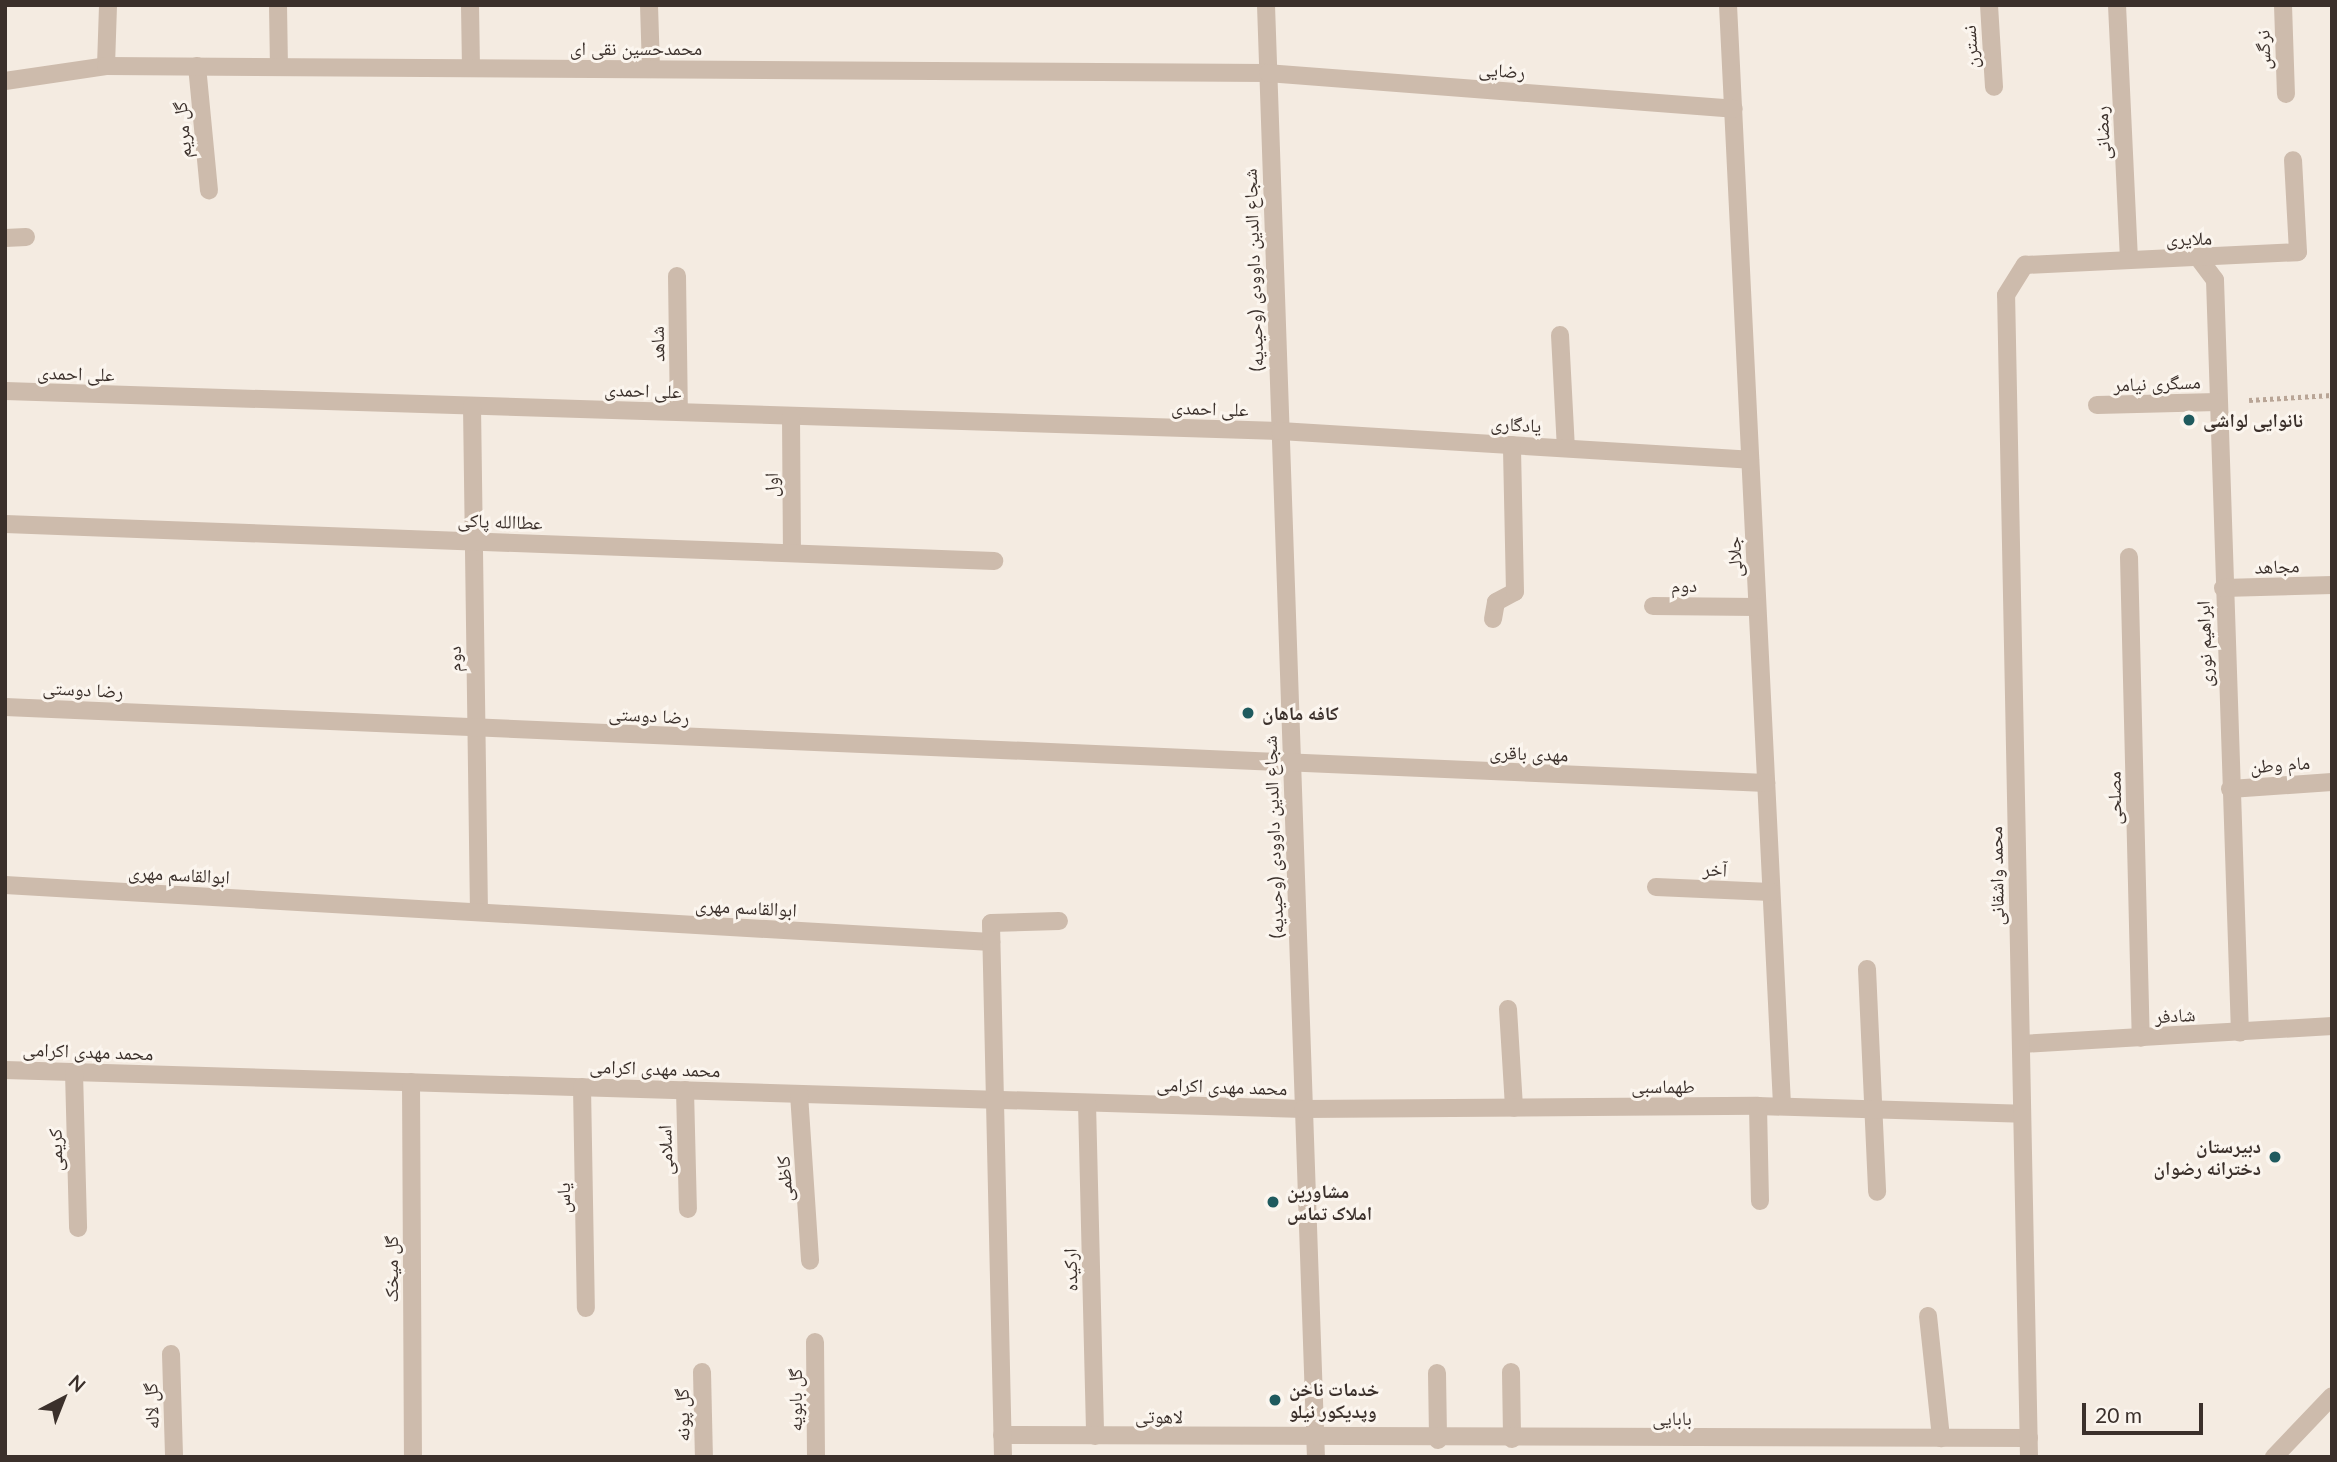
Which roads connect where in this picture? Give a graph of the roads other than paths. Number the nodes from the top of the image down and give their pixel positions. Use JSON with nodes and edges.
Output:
{"nodes":[{"id":1,"x":108,"y":5,"type":"edge"},
{"id":2,"x":278,"y":5,"type":"edge"},
{"id":3,"x":470,"y":5,"type":"edge"},
{"id":4,"x":649,"y":5,"type":"edge"},
{"id":5,"x":1266,"y":5,"type":"edge"},
{"id":6,"x":1728,"y":5,"type":"edge"},
{"id":7,"x":1989,"y":5,"type":"edge"},
{"id":8,"x":2117,"y":5,"type":"edge"},
{"id":9,"x":2283,"y":5,"type":"edge"},
{"id":10,"x":106,"y":66,"type":"junction"},
{"id":11,"x":197,"y":66,"type":"junction"},
{"id":12,"x":279,"y":67,"type":"junction"},
{"id":13,"x":471,"y":68,"type":"junction"},
{"id":14,"x":651,"y":69,"type":"junction"},
{"id":15,"x":1268,"y":73,"type":"junction"},
{"id":16,"x":5,"y":81,"type":"edge"},
{"id":17,"x":1994,"y":87,"type":"dead end"},
{"id":18,"x":2286,"y":94,"type":"dead end"},
{"id":19,"x":1734,"y":109,"type":"junction"},
{"id":20,"x":2293,"y":160,"type":"dead end"},
{"id":21,"x":209,"y":190,"type":"dead end"},
{"id":22,"x":26,"y":237,"type":"dead end"},
{"id":23,"x":5,"y":238,"type":"edge"},
{"id":24,"x":2129,"y":259,"type":"junction"},
{"id":25,"x":2200,"y":260,"type":"junction"},
{"id":26,"x":677,"y":275,"type":"dead end"},
{"id":27,"x":2006,"y":295,"type":"joint"},
{"id":28,"x":1560,"y":335,"type":"dead end"},
{"id":29,"x":5,"y":391,"type":"edge"},
{"id":30,"x":2217,"y":402,"type":"junction"},
{"id":31,"x":2097,"y":405,"type":"dead end"},
{"id":32,"x":472,"y":406,"type":"junction"},
{"id":33,"x":679,"y":412,"type":"junction"},
{"id":34,"x":792,"y":416,"type":"junction"},
{"id":35,"x":1280,"y":431,"type":"junction"},
{"id":36,"x":1512,"y":445,"type":"junction"},
{"id":37,"x":1566,"y":448,"type":"junction"},
{"id":38,"x":1750,"y":460,"type":"junction"},
{"id":39,"x":5,"y":524,"type":"edge"},
{"id":40,"x":474,"y":541,"type":"junction"},
{"id":41,"x":792,"y":553,"type":"junction"},
{"id":42,"x":2129,"y":558,"type":"dead end"},
{"id":43,"x":993,"y":561,"type":"dead end"},
{"id":44,"x":2332,"y":585,"type":"edge"},
{"id":45,"x":2223,"y":588,"type":"junction"},
{"id":46,"x":1653,"y":606,"type":"dead end"},
{"id":47,"x":1757,"y":607,"type":"junction"},
{"id":48,"x":1493,"y":619,"type":"dead end"},
{"id":49,"x":5,"y":707,"type":"edge"},
{"id":50,"x":476,"y":729,"type":"junction"},
{"id":51,"x":1292,"y":766,"type":"junction"},
{"id":52,"x":2332,"y":782,"type":"edge"},
{"id":53,"x":1766,"y":783,"type":"junction"},
{"id":54,"x":2230,"y":789,"type":"junction"},
{"id":55,"x":5,"y":885,"type":"edge"},
{"id":56,"x":1656,"y":887,"type":"dead end"},
{"id":57,"x":1771,"y":892,"type":"junction"},
{"id":58,"x":479,"y":912,"type":"junction"},
{"id":59,"x":1059,"y":921,"type":"dead end"},
{"id":60,"x":991,"y":942,"type":"junction"},
{"id":61,"x":1867,"y":969,"type":"dead end"},
{"id":62,"x":1508,"y":1009,"type":"dead end"},
{"id":63,"x":2332,"y":1026,"type":"edge"},
{"id":64,"x":2240,"y":1033,"type":"junction"},
{"id":65,"x":2141,"y":1038,"type":"junction"},
{"id":66,"x":2021,"y":1044,"type":"junction"},
{"id":67,"x":5,"y":1070,"type":"edge"},
{"id":68,"x":74,"y":1072,"type":"junction"},
{"id":69,"x":411,"y":1082,"type":"junction"},
{"id":70,"x":582,"y":1087,"type":"junction"},
{"id":71,"x":685,"y":1090,"type":"junction"},
{"id":72,"x":799,"y":1094,"type":"junction"},
{"id":73,"x":995,"y":1100,"type":"junction"},
{"id":74,"x":1087,"y":1103,"type":"junction"},
{"id":75,"x":1758,"y":1106,"type":"junction"},
{"id":76,"x":1782,"y":1106,"type":"junction"},
{"id":77,"x":1514,"y":1108,"type":"junction"},
{"id":78,"x":1303,"y":1109,"type":"junction"},
{"id":79,"x":1876,"y":1109,"type":"junction"},
{"id":80,"x":2022,"y":1114,"type":"junction"},
{"id":81,"x":1877,"y":1192,"type":"dead end"},
{"id":82,"x":1760,"y":1201,"type":"dead end"},
{"id":83,"x":688,"y":1209,"type":"dead end"},
{"id":84,"x":78,"y":1228,"type":"dead end"},
{"id":85,"x":810,"y":1261,"type":"dead end"},
{"id":86,"x":586,"y":1308,"type":"dead end"},
{"id":87,"x":1928,"y":1316,"type":"dead end"},
{"id":88,"x":815,"y":1342,"type":"dead end"},
{"id":89,"x":171,"y":1354,"type":"dead end"},
{"id":90,"x":702,"y":1372,"type":"dead end"},
{"id":91,"x":1511,"y":1372,"type":"dead end"},
{"id":92,"x":1437,"y":1373,"type":"dead end"},
{"id":93,"x":2332,"y":1396,"type":"edge"},
{"id":94,"x":1002,"y":1435,"type":"junction"},
{"id":95,"x":1094,"y":1436,"type":"junction"},
{"id":96,"x":1941,"y":1438,"type":"junction"},
{"id":97,"x":2029,"y":1438,"type":"junction"},
{"id":98,"x":1512,"y":1439,"type":"junction"},
{"id":99,"x":1438,"y":1440,"type":"junction"},
{"id":100,"x":1315,"y":1448,"type":"edge"},
{"id":101,"x":174,"y":1457,"type":"edge"},
{"id":102,"x":413,"y":1457,"type":"edge"},
{"id":103,"x":704,"y":1457,"type":"edge"},
{"id":104,"x":816,"y":1457,"type":"edge"},
{"id":105,"x":1003,"y":1457,"type":"edge"},
{"id":106,"x":2029,"y":1457,"type":"edge"},
{"id":107,"x":2274,"y":1457,"type":"edge"}],
"edges":[{"from":1,"to":10,"type":"street"},
{"from":2,"to":12,"type":"street"},
{"from":3,"to":13,"type":"street"},
{"from":4,"to":14,"type":"street"},
{"from":5,"to":15,"type":"street","name":"شجاع الدین داوودی (وحیدیه)"},
{"from":6,"to":19,"type":"street","name":"جلالی"},
{"from":7,"to":17,"type":"street","name":"نسترن"},
{"from":8,"to":24,"type":"street","name":"رمضانی"},
{"from":9,"to":18,"type":"street","name":"نرگس"},
{"from":10,"to":11,"type":"street","name":"محمدحسین نقی ای"},
{"from":10,"to":16,"type":"street","name":"محمدحسین نقی ای"},
{"from":11,"to":12,"type":"street","name":"محمدحسین نقی ای"},
{"from":11,"to":21,"type":"street","name":"گل مریم"},
{"from":12,"to":13,"type":"street","name":"محمدحسین نقی ای"},
{"from":13,"to":14,"type":"street","name":"محمدحسین نقی ای"},
{"from":14,"to":15,"type":"street","name":"محمدحسین نقی ای"},
{"from":15,"to":19,"type":"street","name":"رضایی"},
{"from":15,"to":35,"type":"street","name":"شجاع الدین داوودی (وحیدیه)"},
{"from":19,"to":38,"type":"street","name":"جلالی"},
{"from":20,"to":25,"type":"street","name":"ملایری"},
{"from":22,"to":23,"type":"street"},
{"from":24,"to":25,"type":"street","name":"ملایری"},
{"from":24,"to":27,"type":"street","name":"ملایری"},
{"from":25,"to":30,"type":"street","name":"ابراهیم نوری"},
{"from":26,"to":33,"type":"street","name":"شاهد"},
{"from":27,"to":66,"type":"street","name":"محمد واشقانی"},
{"from":28,"to":37,"type":"street"},
{"from":29,"to":32,"type":"street","name":"علی احمدی"},
{"from":30,"to":31,"type":"street","name":"مسگری نیامر"},
{"from":30,"to":45,"type":"street","name":"ابراهیم نوری"},
{"from":32,"to":33,"type":"street","name":"علی احمدی"},
{"from":32,"to":40,"type":"street","name":"دوم"},
{"from":33,"to":34,"type":"street","name":"علی احمدی"},
{"from":34,"to":35,"type":"street","name":"علی احمدی"},
{"from":34,"to":41,"type":"street","name":"اول"},
{"from":35,"to":36,"type":"street","name":"یادگاری"},
{"from":35,"to":51,"type":"street","name":"شجاع الدین داوودی (وحیدیه)"},
{"from":36,"to":37,"type":"street","name":"یادگاری"},
{"from":36,"to":48,"type":"street"},
{"from":37,"to":38,"type":"street","name":"یادگاری"},
{"from":38,"to":47,"type":"street","name":"جلالی"},
{"from":39,"to":40,"type":"street","name":"عطاالله پاکی"},
{"from":40,"to":41,"type":"street","name":"عطاالله پاکی"},
{"from":40,"to":50,"type":"street","name":"دوم"},
{"from":41,"to":43,"type":"street","name":"عطاالله پاکی"},
{"from":42,"to":65,"type":"street","name":"مصلحی"},
{"from":44,"to":45,"type":"street","name":"مجاهد"},
{"from":45,"to":54,"type":"street","name":"ابراهیم نوری"},
{"from":46,"to":47,"type":"street","name":"دوم"},
{"from":47,"to":53,"type":"street","name":"جلالی"},
{"from":49,"to":50,"type":"street","name":"رضا دوستی"},
{"from":50,"to":51,"type":"street","name":"رضا دوستی"},
{"from":50,"to":58,"type":"street","name":"دوم"},
{"from":51,"to":53,"type":"street","name":"مهدی باقری"},
{"from":51,"to":78,"type":"street","name":"شجاع الدین داوودی (وحیدیه)"},
{"from":52,"to":54,"type":"street","name":"مام وطن"},
{"from":53,"to":57,"type":"street","name":"جلالی"},
{"from":54,"to":64,"type":"street","name":"ابراهیم نوری"},
{"from":55,"to":58,"type":"street","name":"ابوالقاسم مهری"},
{"from":56,"to":57,"type":"street","name":"آخر"},
{"from":57,"to":76,"type":"street","name":"جلالی"},
{"from":58,"to":60,"type":"street","name":"ابوالقاسم مهری"},
{"from":59,"to":60,"type":"street"},
{"from":60,"to":73,"type":"street"},
{"from":61,"to":79,"type":"street"},
{"from":62,"to":77,"type":"street"},
{"from":63,"to":64,"type":"street","name":"شادفر"},
{"from":64,"to":65,"type":"street","name":"شادفر"},
{"from":65,"to":66,"type":"street","name":"شادفر"},
{"from":66,"to":80,"type":"street","name":"محمد واشقانی"},
{"from":67,"to":68,"type":"street","name":"محمد مهدی اکرامی"},
{"from":68,"to":69,"type":"street","name":"محمد مهدی اکرامی"},
{"from":68,"to":84,"type":"street","name":"کریمی"},
{"from":69,"to":70,"type":"street","name":"محمد مهدی اکرامی"},
{"from":69,"to":102,"type":"street","name":"گل میخک"},
{"from":70,"to":71,"type":"street","name":"محمد مهدی اکرامی"},
{"from":70,"to":86,"type":"street","name":"یاس"},
{"from":71,"to":72,"type":"street","name":"محمد مهدی اکرامی"},
{"from":71,"to":83,"type":"street","name":"اسلامی"},
{"from":72,"to":73,"type":"street","name":"محمد مهدی اکرامی"},
{"from":72,"to":85,"type":"street","name":"کاظمی"},
{"from":73,"to":74,"type":"street","name":"محمد مهدی اکرامی"},
{"from":73,"to":94,"type":"street"},
{"from":74,"to":78,"type":"street","name":"محمد مهدی اکرامی"},
{"from":74,"to":95,"type":"street","name":"ارکیده"},
{"from":75,"to":76,"type":"street","name":"طهماسبی"},
{"from":75,"to":77,"type":"street","name":"طهماسبی"},
{"from":75,"to":82,"type":"street"},
{"from":76,"to":79,"type":"street","name":"طهماسبی"},
{"from":77,"to":78,"type":"street","name":"طهماسبی"},
{"from":78,"to":100,"type":"street","name":"شجاع الدین داوودی (وحیدیه)"},
{"from":79,"to":80,"type":"street","name":"طهماسبی"},
{"from":79,"to":81,"type":"street"},
{"from":80,"to":97,"type":"street","name":"محمد واشقانی"},
{"from":87,"to":96,"type":"street"},
{"from":88,"to":104,"type":"street","name":"گل بابویه"},
{"from":89,"to":101,"type":"street","name":"گل لاله"},
{"from":90,"to":103,"type":"street","name":"گل پونه"},
{"from":91,"to":98,"type":"street"},
{"from":92,"to":99,"type":"street"},
{"from":93,"to":107,"type":"street"},
{"from":94,"to":95,"type":"street","name":"لاهوتی"},
{"from":94,"to":105,"type":"street"},
{"from":95,"to":100,"type":"street","name":"لاهوتی"},
{"from":96,"to":97,"type":"street","name":"بابایی"},
{"from":96,"to":98,"type":"street","name":"بابایی"},
{"from":97,"to":106,"type":"street","name":"محمد واشقانی"},
{"from":98,"to":99,"type":"street","name":"بابایی"},
{"from":99,"to":100,"type":"street","name":"بابایی"}]}
